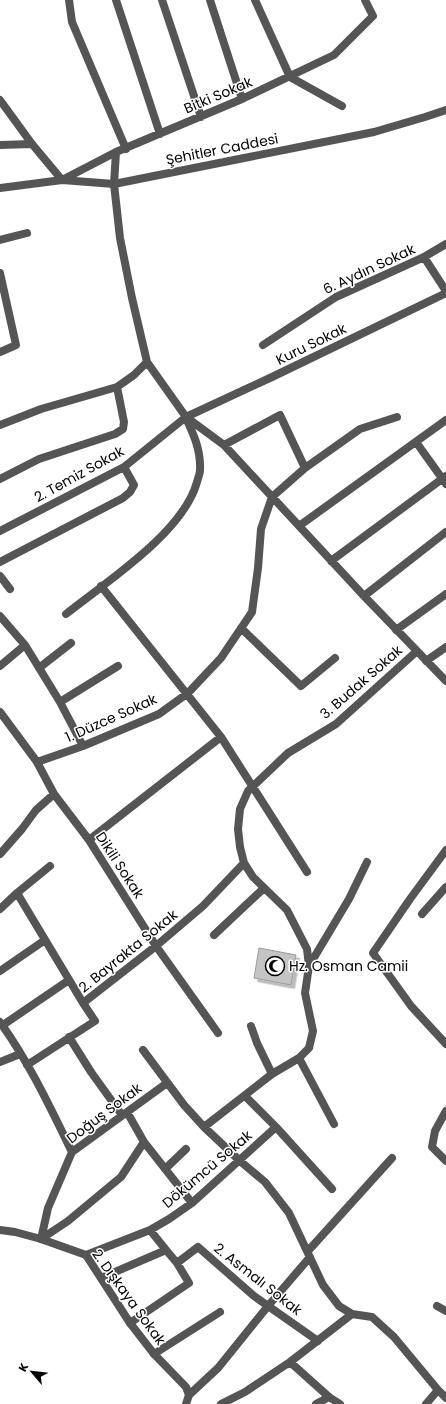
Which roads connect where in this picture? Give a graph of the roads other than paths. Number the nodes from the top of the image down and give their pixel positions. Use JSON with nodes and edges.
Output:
{"nodes":[{"id":1,"x":69,"y":0,"type":"edge"},
{"id":2,"x":116,"y":0,"type":"edge"},
{"id":3,"x":162,"y":0,"type":"edge"},
{"id":4,"x":210,"y":0,"type":"edge"},
{"id":5,"x":255,"y":0,"type":"edge"},
{"id":6,"x":365,"y":0,"type":"edge"},
{"id":7,"x":290,"y":77,"type":"junction"},
{"id":8,"x":0,"y":100,"type":"edge"},
{"id":9,"x":242,"y":100,"type":"junction"},
{"id":10,"x":342,"y":106,"type":"dead end"},
{"id":11,"x":446,"y":110,"type":"edge"},
{"id":12,"x":201,"y":117,"type":"junction"},
{"id":13,"x":160,"y":134,"type":"junction"},
{"id":14,"x":32,"y":144,"type":"junction"},
{"id":15,"x":0,"y":145,"type":"edge"},
{"id":16,"x":126,"y":148,"type":"junction"},
{"id":17,"x":116,"y":152,"type":"junction"},
{"id":18,"x":62,"y":180,"type":"junction"},
{"id":19,"x":114,"y":184,"type":"junction"},
{"id":20,"x":0,"y":188,"type":"edge"},
{"id":21,"x":27,"y":233,"type":"dead end"},
{"id":22,"x":0,"y":240,"type":"edge"},
{"id":23,"x":446,"y":244,"type":"edge"},
{"id":24,"x":424,"y":257,"type":"junction"},
{"id":25,"x":0,"y":273,"type":"edge"},
{"id":26,"x":446,"y":292,"type":"edge"},
{"id":27,"x":263,"y":344,"type":"dead end"},
{"id":28,"x":0,"y":352,"type":"edge"},
{"id":29,"x":147,"y":362,"type":"junction"},
{"id":30,"x":117,"y":388,"type":"junction"},
{"id":31,"x":186,"y":417,"type":"junction"},
{"id":32,"x":397,"y":417,"type":"dead end"},
{"id":33,"x":446,"y":420,"type":"edge"},
{"id":34,"x":0,"y":425,"type":"edge"},
{"id":35,"x":416,"y":442,"type":"junction"},
{"id":36,"x":224,"y":445,"type":"junction"},
{"id":37,"x":124,"y":467,"type":"junction"},
{"id":38,"x":305,"y":468,"type":"junction"},
{"id":39,"x":0,"y":479,"type":"edge"},
{"id":40,"x":445,"y":479,"type":"edge"},
{"id":41,"x":272,"y":497,"type":"junction"},
{"id":42,"x":299,"y":526,"type":"junction"},
{"id":43,"x":0,"y":531,"type":"edge"},
{"id":44,"x":446,"y":532,"type":"edge"},
{"id":45,"x":331,"y":561,"type":"junction"},
{"id":46,"x":0,"y":562,"type":"edge"},
{"id":47,"x":0,"y":576,"type":"edge"},
{"id":48,"x":102,"y":586,"type":"junction"},
{"id":49,"x":10,"y":589,"type":"dead end"},
{"id":50,"x":446,"y":594,"type":"edge"},
{"id":51,"x":364,"y":596,"type":"junction"},
{"id":52,"x":66,"y":614,"type":"dead end"},
{"id":53,"x":0,"y":616,"type":"edge"},
{"id":54,"x":241,"y":628,"type":"junction"},
{"id":55,"x":396,"y":630,"type":"junction"},
{"id":56,"x":71,"y":642,"type":"dead end"},
{"id":57,"x":24,"y":645,"type":"junction"},
{"id":58,"x":446,"y":647,"type":"edge"},
{"id":59,"x":417,"y":651,"type":"junction"},
{"id":60,"x":335,"y":658,"type":"dead end"},
{"id":61,"x":426,"y":661,"type":"junction"},
{"id":62,"x":0,"y":666,"type":"edge"},
{"id":63,"x":118,"y":666,"type":"dead end"},
{"id":64,"x":39,"y":668,"type":"junction"},
{"id":65,"x":446,"y":681,"type":"edge"},
{"id":66,"x":188,"y":693,"type":"junction"},
{"id":67,"x":60,"y":702,"type":"junction"},
{"id":68,"x":0,"y":712,"type":"edge"},
{"id":69,"x":221,"y":737,"type":"junction"},
{"id":70,"x":83,"y":746,"type":"junction"},
{"id":71,"x":37,"y":762,"type":"junction"},
{"id":72,"x":250,"y":789,"type":"junction"},
{"id":73,"x":54,"y":794,"type":"junction"},
{"id":74,"x":89,"y":840,"type":"junction"},
{"id":75,"x":446,"y":850,"type":"edge"},
{"id":76,"x":0,"y":854,"type":"edge"},
{"id":77,"x":368,"y":862,"type":"dead end"},
{"id":78,"x":244,"y":863,"type":"junction"},
{"id":79,"x":50,"y":866,"type":"dead end"},
{"id":80,"x":307,"y":872,"type":"dead end"},
{"id":81,"x":446,"y":887,"type":"edge"},
{"id":82,"x":264,"y":888,"type":"junction"},
{"id":83,"x":17,"y":893,"type":"junction"},
{"id":84,"x":0,"y":909,"type":"edge"},
{"id":85,"x":422,"y":914,"type":"dead end"},
{"id":86,"x":214,"y":935,"type":"dead end"},
{"id":87,"x":45,"y":940,"type":"junction"},
{"id":88,"x":156,"y":946,"type":"junction"},
{"id":89,"x":309,"y":966,"type":"junction"},
{"id":90,"x":0,"y":971,"type":"edge"},
{"id":91,"x":69,"y":980,"type":"junction"},
{"id":92,"x":84,"y":1003,"type":"junction"},
{"id":93,"x":1,"y":1023,"type":"edge"},
{"id":94,"x":251,"y":1026,"type":"dead end"},
{"id":95,"x":218,"y":1034,"type":"dead end"},
{"id":96,"x":69,"y":1037,"type":"junction"},
{"id":97,"x":446,"y":1044,"type":"edge"},
{"id":98,"x":143,"y":1050,"type":"dead end"},
{"id":99,"x":20,"y":1054,"type":"junction"},
{"id":100,"x":299,"y":1058,"type":"junction"},
{"id":101,"x":0,"y":1062,"type":"edge"},
{"id":102,"x":27,"y":1065,"type":"junction"},
{"id":103,"x":272,"y":1074,"type":"junction"},
{"id":104,"x":167,"y":1083,"type":"junction"},
{"id":105,"x":245,"y":1096,"type":"junction"},
{"id":106,"x":124,"y":1114,"type":"junction"},
{"id":107,"x":445,"y":1114,"type":"edge"},
{"id":108,"x":334,"y":1124,"type":"dead end"},
{"id":109,"x":204,"y":1127,"type":"junction"},
{"id":110,"x":276,"y":1127,"type":"junction"},
{"id":111,"x":144,"y":1142,"type":"junction"},
{"id":112,"x":186,"y":1148,"type":"dead end"},
{"id":113,"x":72,"y":1152,"type":"junction"},
{"id":114,"x":392,"y":1158,"type":"dead end"},
{"id":115,"x":240,"y":1161,"type":"junction"},
{"id":116,"x":446,"y":1161,"type":"edge"},
{"id":117,"x":165,"y":1169,"type":"junction"},
{"id":118,"x":332,"y":1190,"type":"dead end"},
{"id":119,"x":192,"y":1203,"type":"junction"},
{"id":120,"x":0,"y":1230,"type":"edge"},
{"id":121,"x":150,"y":1230,"type":"junction"},
{"id":122,"x":40,"y":1238,"type":"junction"},
{"id":123,"x":166,"y":1250,"type":"junction"},
{"id":124,"x":309,"y":1254,"type":"junction"},
{"id":125,"x":86,"y":1255,"type":"junction"},
{"id":126,"x":177,"y":1263,"type":"junction"},
{"id":127,"x":101,"y":1278,"type":"junction"},
{"id":128,"x":268,"y":1306,"type":"junction"},
{"id":129,"x":437,"y":1306,"type":"dead end"},
{"id":130,"x":220,"y":1312,"type":"dead end"},
{"id":131,"x":446,"y":1312,"type":"edge"},
{"id":132,"x":352,"y":1314,"type":"junction"},
{"id":133,"x":130,"y":1323,"type":"junction"},
{"id":134,"x":318,"y":1340,"type":"junction"},
{"id":135,"x":154,"y":1354,"type":"junction"},
{"id":136,"x":290,"y":1362,"type":"junction"},
{"id":137,"x":438,"y":1390,"type":"junction"},
{"id":138,"x":189,"y":1395,"type":"junction"},
{"id":139,"x":329,"y":1397,"type":"junction"},
{"id":140,"x":446,"y":1398,"type":"edge"},
{"id":141,"x":186,"y":1404,"type":"edge"},
{"id":142,"x":221,"y":1404,"type":"edge"},
{"id":143,"x":316,"y":1404,"type":"edge"},
{"id":144,"x":340,"y":1404,"type":"edge"},
{"id":145,"x":426,"y":1404,"type":"edge"}],
"edges":[{"from":1,"to":16,"type":"street"},
{"from":2,"to":13,"type":"street"},
{"from":3,"to":12,"type":"street"},
{"from":4,"to":9,"type":"street"},
{"from":5,"to":7,"type":"street"},
{"from":6,"to":7,"type":"street","name":"Bitki Sokak"},
{"from":7,"to":9,"type":"street","name":"Bitki Sokak"},
{"from":7,"to":10,"type":"street"},
{"from":8,"to":14,"type":"street"},
{"from":9,"to":12,"type":"street","name":"Bitki Sokak"},
{"from":11,"to":19,"type":"street","name":"Şehitler Caddesi"},
{"from":12,"to":13,"type":"street","name":"Bitki Sokak"},
{"from":13,"to":16,"type":"street","name":"Bitki Sokak"},
{"from":14,"to":15,"type":"street"},
{"from":14,"to":18,"type":"street"},
{"from":16,"to":17,"type":"street","name":"Bitki Sokak"},
{"from":17,"to":18,"type":"street","name":"Bitki Sokak"},
{"from":17,"to":19,"type":"street"},
{"from":18,"to":19,"type":"street","name":"Şehitler Caddesi"},
{"from":18,"to":20,"type":"street","name":"Şehitler Caddesi"},
{"from":19,"to":29,"type":"street"},
{"from":21,"to":22,"type":"street"},
{"from":23,"to":24,"type":"street","name":"6. Aydın Sokak"},
{"from":24,"to":26,"type":"street"},
{"from":24,"to":27,"type":"street","name":"6. Aydın Sokak"},
{"from":25,"to":28,"type":"street"},
{"from":26,"to":31,"type":"street","name":"Kuru Sokak"},
{"from":29,"to":30,"type":"street"},
{"from":29,"to":31,"type":"street"},
{"from":30,"to":34,"type":"street"},
{"from":30,"to":39,"type":"street"},
{"from":31,"to":36,"type":"street"},
{"from":31,"to":37,"type":"street","name":"2. Temiz Sokak"},
{"from":31,"to":48,"type":"street"},
{"from":32,"to":38,"type":"street"},
{"from":33,"to":35,"type":"street"},
{"from":35,"to":40,"type":"street"},
{"from":35,"to":42,"type":"street"},
{"from":36,"to":38,"type":"street"},
{"from":36,"to":41,"type":"street"},
{"from":37,"to":43,"type":"street","name":"2. Temiz Sokak"},
{"from":37,"to":46,"type":"street"},
{"from":38,"to":41,"type":"street"},
{"from":40,"to":45,"type":"street"},
{"from":41,"to":42,"type":"street"},
{"from":41,"to":54,"type":"street","name":"1. Düzce Sokak"},
{"from":42,"to":45,"type":"street"},
{"from":44,"to":51,"type":"street"},
{"from":45,"to":51,"type":"street"},
{"from":47,"to":49,"type":"street"},
{"from":48,"to":52,"type":"street"},
{"from":48,"to":66,"type":"street"},
{"from":50,"to":55,"type":"street"},
{"from":51,"to":55,"type":"street"},
{"from":53,"to":57,"type":"street"},
{"from":54,"to":60,"type":"street"},
{"from":54,"to":66,"type":"street","name":"1. Düzce Sokak"},
{"from":55,"to":59,"type":"street"},
{"from":56,"to":64,"type":"street"},
{"from":57,"to":62,"type":"street"},
{"from":57,"to":64,"type":"street"},
{"from":58,"to":61,"type":"street"},
{"from":59,"to":61,"type":"street"},
{"from":59,"to":72,"type":"street","name":"3. Budak Sokak"},
{"from":61,"to":65,"type":"street"},
{"from":63,"to":67,"type":"street"},
{"from":64,"to":67,"type":"street"},
{"from":66,"to":69,"type":"street"},
{"from":66,"to":70,"type":"street","name":"1. Düzce Sokak"},
{"from":67,"to":70,"type":"street"},
{"from":68,"to":71,"type":"street","name":"Dikili Sokak"},
{"from":69,"to":72,"type":"street"},
{"from":69,"to":74,"type":"street"},
{"from":70,"to":71,"type":"street","name":"1. Düzce Sokak"},
{"from":71,"to":73,"type":"street","name":"Dikili Sokak"},
{"from":72,"to":78,"type":"street"},
{"from":72,"to":80,"type":"street"},
{"from":73,"to":74,"type":"street","name":"Dikili Sokak"},
{"from":73,"to":76,"type":"street"},
{"from":74,"to":88,"type":"street","name":"Dikili Sokak"},
{"from":75,"to":97,"type":"street"},
{"from":77,"to":89,"type":"street"},
{"from":78,"to":82,"type":"street"},
{"from":78,"to":88,"type":"street","name":"2. Bayrakta Sokak"},
{"from":79,"to":83,"type":"street"},
{"from":81,"to":85,"type":"street"},
{"from":82,"to":86,"type":"street"},
{"from":82,"to":89,"type":"street"},
{"from":83,"to":84,"type":"street"},
{"from":83,"to":87,"type":"street"},
{"from":87,"to":90,"type":"street"},
{"from":87,"to":91,"type":"street"},
{"from":88,"to":92,"type":"street","name":"2. Bayrakta Sokak"},
{"from":88,"to":95,"type":"street","name":"Dikili Sokak"},
{"from":89,"to":100,"type":"street"},
{"from":91,"to":92,"type":"street"},
{"from":91,"to":93,"type":"street"},
{"from":92,"to":96,"type":"street","name":"2. Bayrakta Sokak"},
{"from":93,"to":99,"type":"street"},
{"from":94,"to":103,"type":"street"},
{"from":96,"to":102,"type":"street","name":"2. Bayrakta Sokak"},
{"from":96,"to":106,"type":"street"},
{"from":98,"to":104,"type":"street"},
{"from":99,"to":101,"type":"street"},
{"from":99,"to":102,"type":"street"},
{"from":100,"to":103,"type":"street"},
{"from":100,"to":108,"type":"street"},
{"from":102,"to":113,"type":"street"},
{"from":103,"to":105,"type":"street"},
{"from":104,"to":106,"type":"street","name":"Doğuş Sokak"},
{"from":104,"to":109,"type":"street"},
{"from":105,"to":109,"type":"street"},
{"from":105,"to":110,"type":"street"},
{"from":106,"to":111,"type":"street"},
{"from":106,"to":113,"type":"street","name":"Doğuş Sokak"},
{"from":107,"to":116,"type":"street"},
{"from":109,"to":115,"type":"street"},
{"from":110,"to":115,"type":"street","name":"Dökümcü Sokak"},
{"from":110,"to":118,"type":"street"},
{"from":111,"to":117,"type":"street"},
{"from":111,"to":122,"type":"street"},
{"from":112,"to":117,"type":"street"},
{"from":113,"to":122,"type":"street","name":"Doğuş Sokak"},
{"from":114,"to":124,"type":"street"},
{"from":115,"to":119,"type":"street","name":"Dökümcü Sokak"},
{"from":115,"to":124,"type":"street"},
{"from":117,"to":119,"type":"street"},
{"from":119,"to":121,"type":"street","name":"Dökümcü Sokak"},
{"from":120,"to":122,"type":"street","name":"2. Dışkaya Sokak"},
{"from":121,"to":123,"type":"street"},
{"from":121,"to":125,"type":"street","name":"Dökümcü Sokak"},
{"from":122,"to":125,"type":"street","name":"2. Dışkaya Sokak"},
{"from":123,"to":126,"type":"street"},
{"from":123,"to":127,"type":"street"},
{"from":124,"to":128,"type":"street"},
{"from":124,"to":132,"type":"street"},
{"from":125,"to":127,"type":"street","name":"2. Dışkaya Sokak"},
{"from":126,"to":128,"type":"street","name":"2. Asmalı Sokak"},
{"from":126,"to":133,"type":"street"},
{"from":127,"to":133,"type":"street","name":"2. Dışkaya Sokak"},
{"from":128,"to":134,"type":"street","name":"2. Asmalı Sokak"},
{"from":128,"to":138,"type":"street"},
{"from":129,"to":131,"type":"street"},
{"from":130,"to":135,"type":"street"},
{"from":132,"to":134,"type":"street"},
{"from":132,"to":137,"type":"street"},
{"from":133,"to":135,"type":"street","name":"2. Dışkaya Sokak"},
{"from":134,"to":136,"type":"street"},
{"from":135,"to":138,"type":"street","name":"2. Dışkaya Sokak"},
{"from":136,"to":139,"type":"street"},
{"from":136,"to":142,"type":"street"},
{"from":137,"to":140,"type":"street"},
{"from":137,"to":145,"type":"street"},
{"from":138,"to":141,"type":"street"},
{"from":139,"to":143,"type":"street"},
{"from":139,"to":144,"type":"street"}]}
